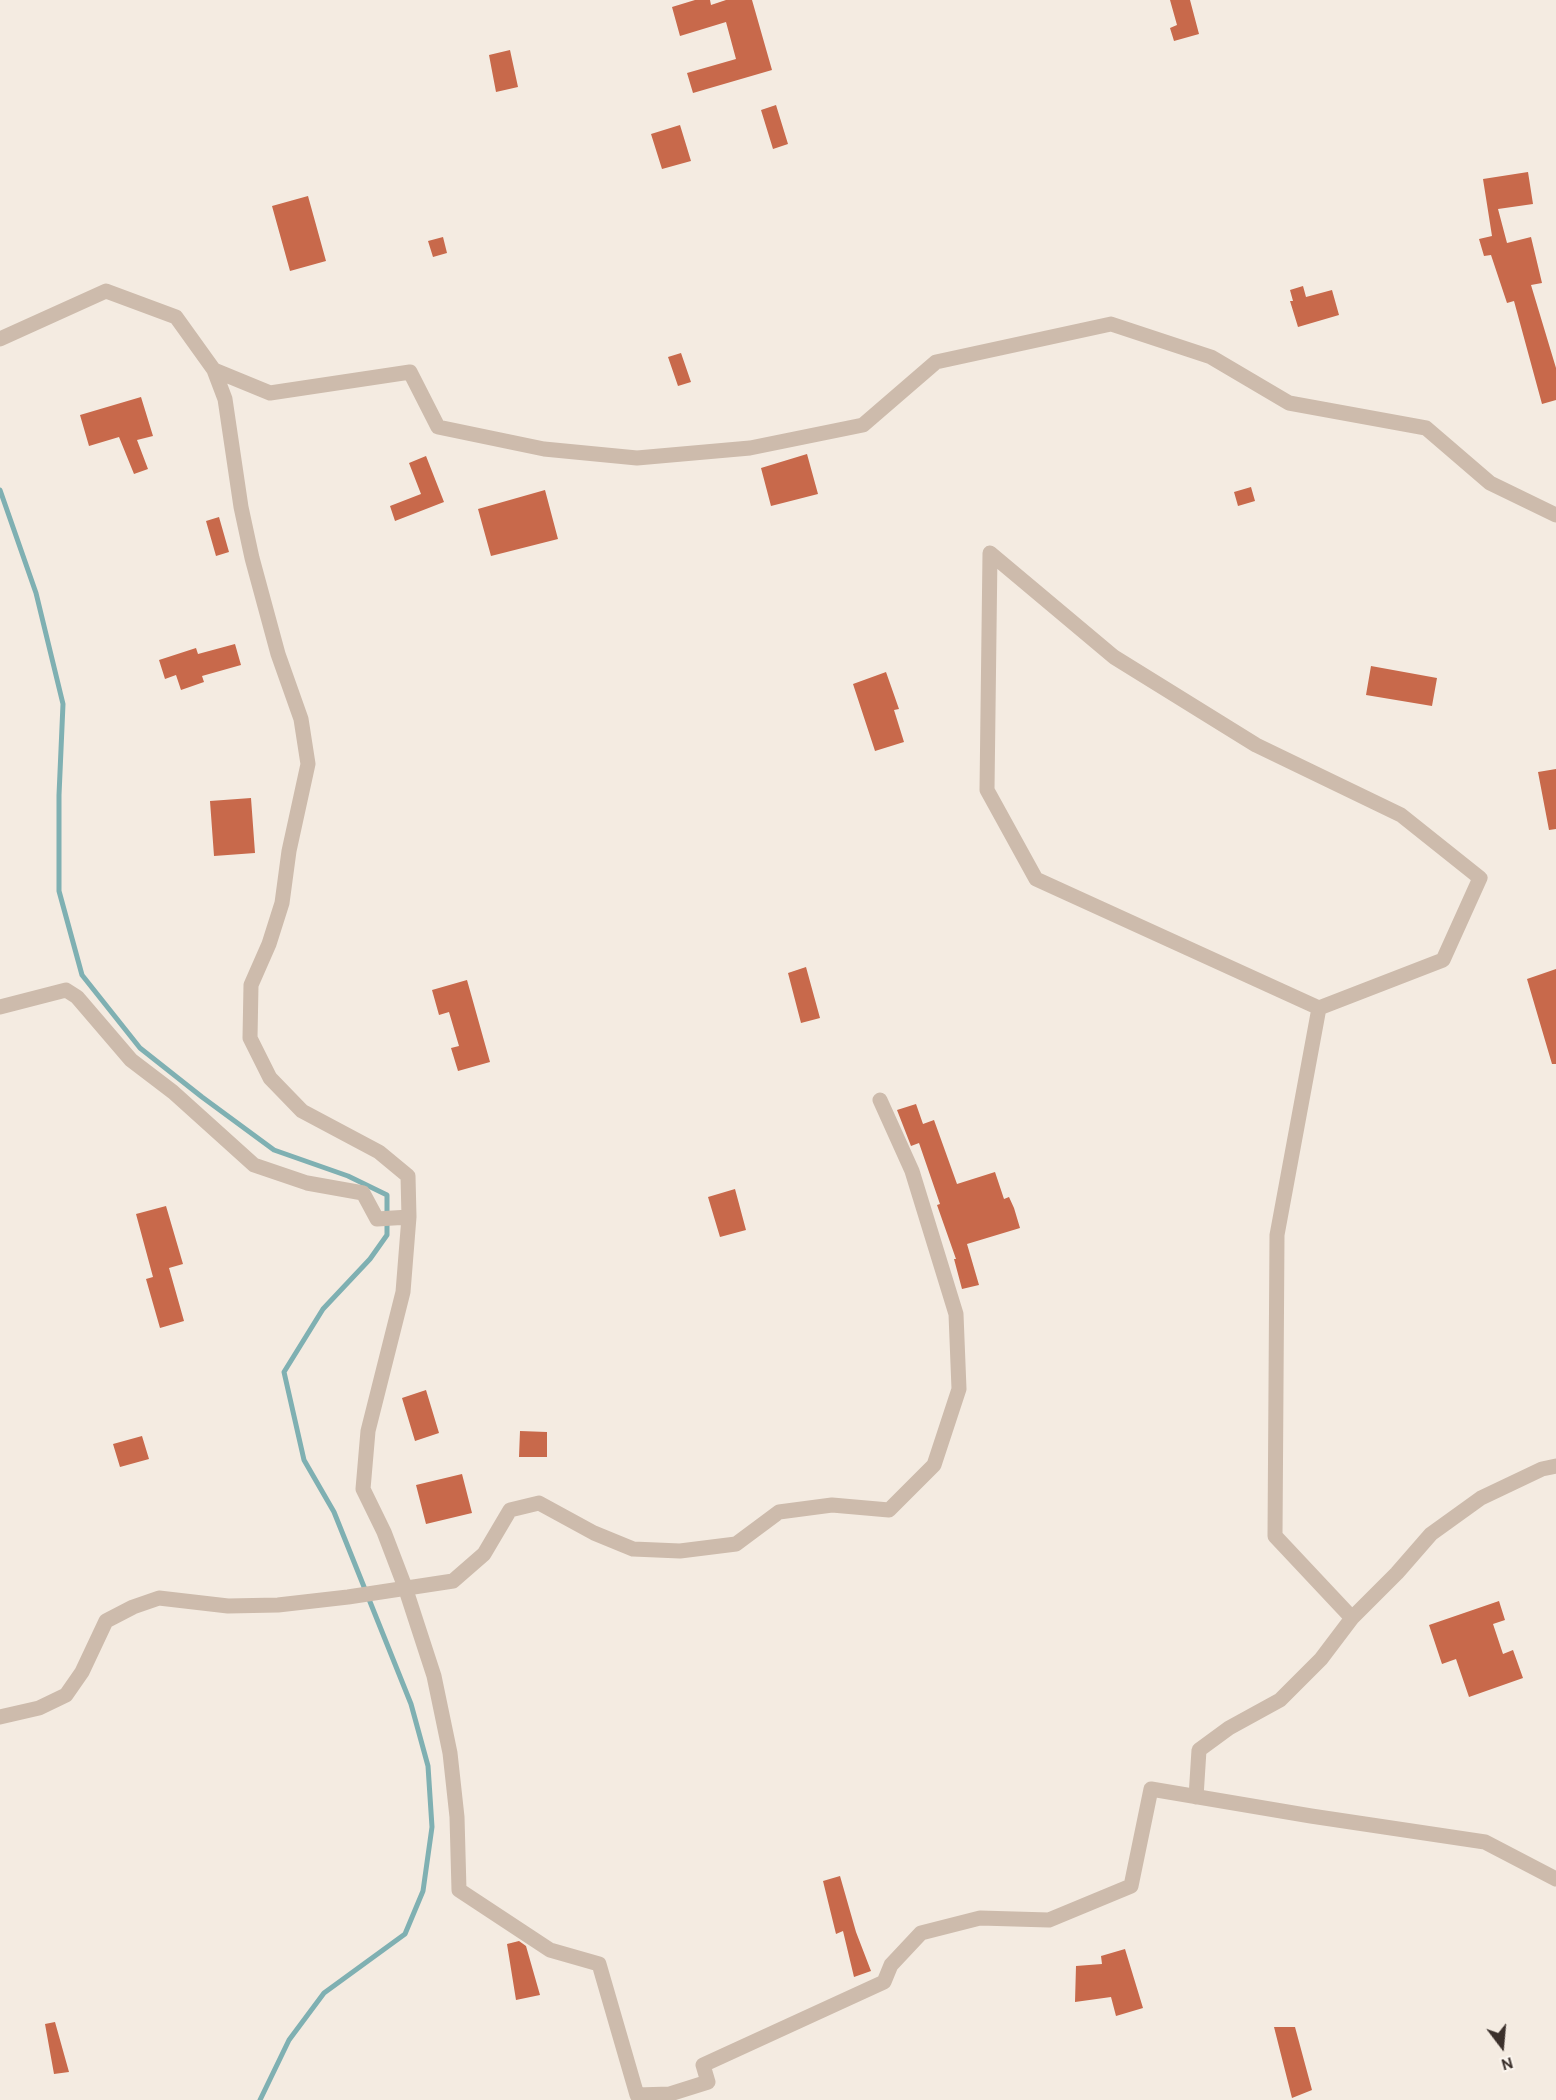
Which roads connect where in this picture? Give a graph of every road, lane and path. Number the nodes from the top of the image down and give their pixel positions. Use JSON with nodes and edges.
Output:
{"nodes":[{"id":1,"x":0,"y":339,"type":"edge"},
{"id":2,"x":214,"y":370,"type":"junction"},
{"id":3,"x":1556,"y":515,"type":"edge"},
{"id":4,"x":0,"y":1007,"type":"edge"},
{"id":5,"x":1319,"y":1008,"type":"junction"},
{"id":6,"x":880,"y":1100,"type":"dead end"},
{"id":7,"x":409,"y":1218,"type":"junction"},
{"id":8,"x":1556,"y":1466,"type":"edge"},
{"id":9,"x":405,"y":1587,"type":"junction"},
{"id":10,"x":1352,"y":1618,"type":"junction"},
{"id":11,"x":0,"y":1717,"type":"edge"},
{"id":12,"x":1196,"y":1797,"type":"junction"},
{"id":13,"x":1556,"y":1879,"type":"edge"}],
"edges":[{"from":1,"to":2,"type":"street"},
{"from":2,"to":3,"type":"street"},
{"from":2,"to":7,"type":"street"},
{"from":4,"to":7,"type":"street"},
{"from":5,"to":5,"type":"street"},
{"from":5,"to":10,"type":"street"},
{"from":6,"to":9,"type":"street"},
{"from":7,"to":9,"type":"street"},
{"from":8,"to":10,"type":"street"},
{"from":9,"to":11,"type":"street"},
{"from":9,"to":12,"type":"street"},
{"from":10,"to":12,"type":"street"},
{"from":12,"to":13,"type":"street"}]}
